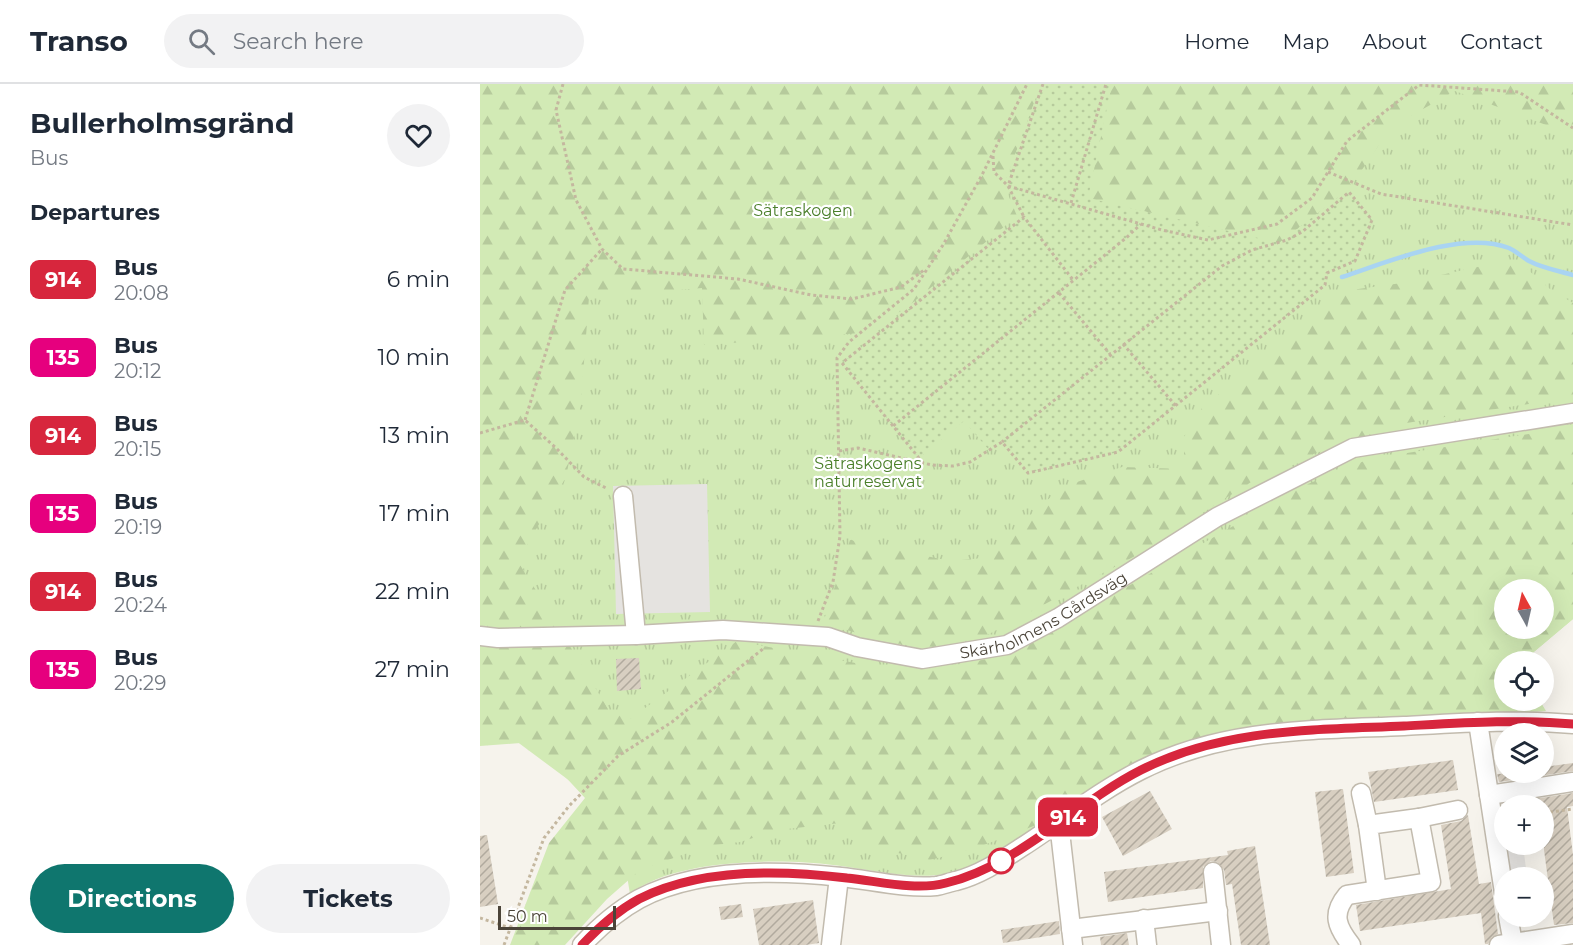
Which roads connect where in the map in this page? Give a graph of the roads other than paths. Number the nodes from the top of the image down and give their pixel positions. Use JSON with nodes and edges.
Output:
{"nodes":[{"id":1,"x":1573,"y":413,"type":"edge"},
{"id":2,"x":623,"y":496,"type":"road end"},
{"id":3,"x":636,"y":635,"type":"junction"},
{"id":4,"x":480,"y":636,"type":"edge"},
{"id":5,"x":1478,"y":722,"type":"junction"},
{"id":6,"x":1573,"y":724,"type":"edge"},
{"id":7,"x":1573,"y":782,"type":"edge"},
{"id":8,"x":1361,"y":793,"type":"dead end"},
{"id":9,"x":1489,"y":795,"type":"junction"},
{"id":10,"x":1458,"y":810,"type":"dead end"},
{"id":11,"x":1419,"y":818,"type":"junction"},
{"id":12,"x":1059,"y":823,"type":"junction"},
{"id":13,"x":1368,"y":825,"type":"junction"},
{"id":14,"x":1500,"y":867,"type":"edge"},
{"id":15,"x":1213,"y":872,"type":"dead end"},
{"id":16,"x":839,"y":877,"type":"junction"},
{"id":17,"x":1377,"y":891,"type":"junction"},
{"id":18,"x":1218,"y":911,"type":"junction"},
{"id":19,"x":1144,"y":919,"type":"junction"},
{"id":20,"x":1507,"y":927,"type":"edge"},
{"id":21,"x":1573,"y":934,"type":"edge"},
{"id":22,"x":1072,"y":937,"type":"edge"},
{"id":23,"x":1506,"y":944,"type":"edge"},
{"id":24,"x":582,"y":945,"type":"edge"},
{"id":25,"x":831,"y":945,"type":"edge"},
{"id":26,"x":1147,"y":945,"type":"edge"},
{"id":27,"x":1221,"y":945,"type":"edge"},
{"id":28,"x":1351,"y":945,"type":"edge"}],
"edges":[{"from":1,"to":3,"type":"street","name":"Skärholmens Gårdsväg"},
{"from":2,"to":3,"type":"street"},
{"from":3,"to":4,"type":"street","name":"Skärholmens Gårdsväg"},
{"from":5,"to":6,"type":"street"},
{"from":5,"to":9,"type":"street"},
{"from":5,"to":12,"type":"street"},
{"from":7,"to":9,"type":"street"},
{"from":8,"to":13,"type":"street"},
{"from":9,"to":14,"type":"street"},
{"from":10,"to":11,"type":"street"},
{"from":11,"to":13,"type":"street"},
{"from":11,"to":17,"type":"street"},
{"from":12,"to":16,"type":"street"},
{"from":12,"to":22,"type":"street"},
{"from":13,"to":17,"type":"street"},
{"from":15,"to":18,"type":"street"},
{"from":16,"to":24,"type":"street"},
{"from":16,"to":25,"type":"street"},
{"from":17,"to":28,"type":"street"},
{"from":18,"to":19,"type":"street"},
{"from":18,"to":27,"type":"street"},
{"from":19,"to":22,"type":"street"},
{"from":19,"to":26,"type":"street"},
{"from":20,"to":23,"type":"street"},
{"from":21,"to":23,"type":"street"}]}
